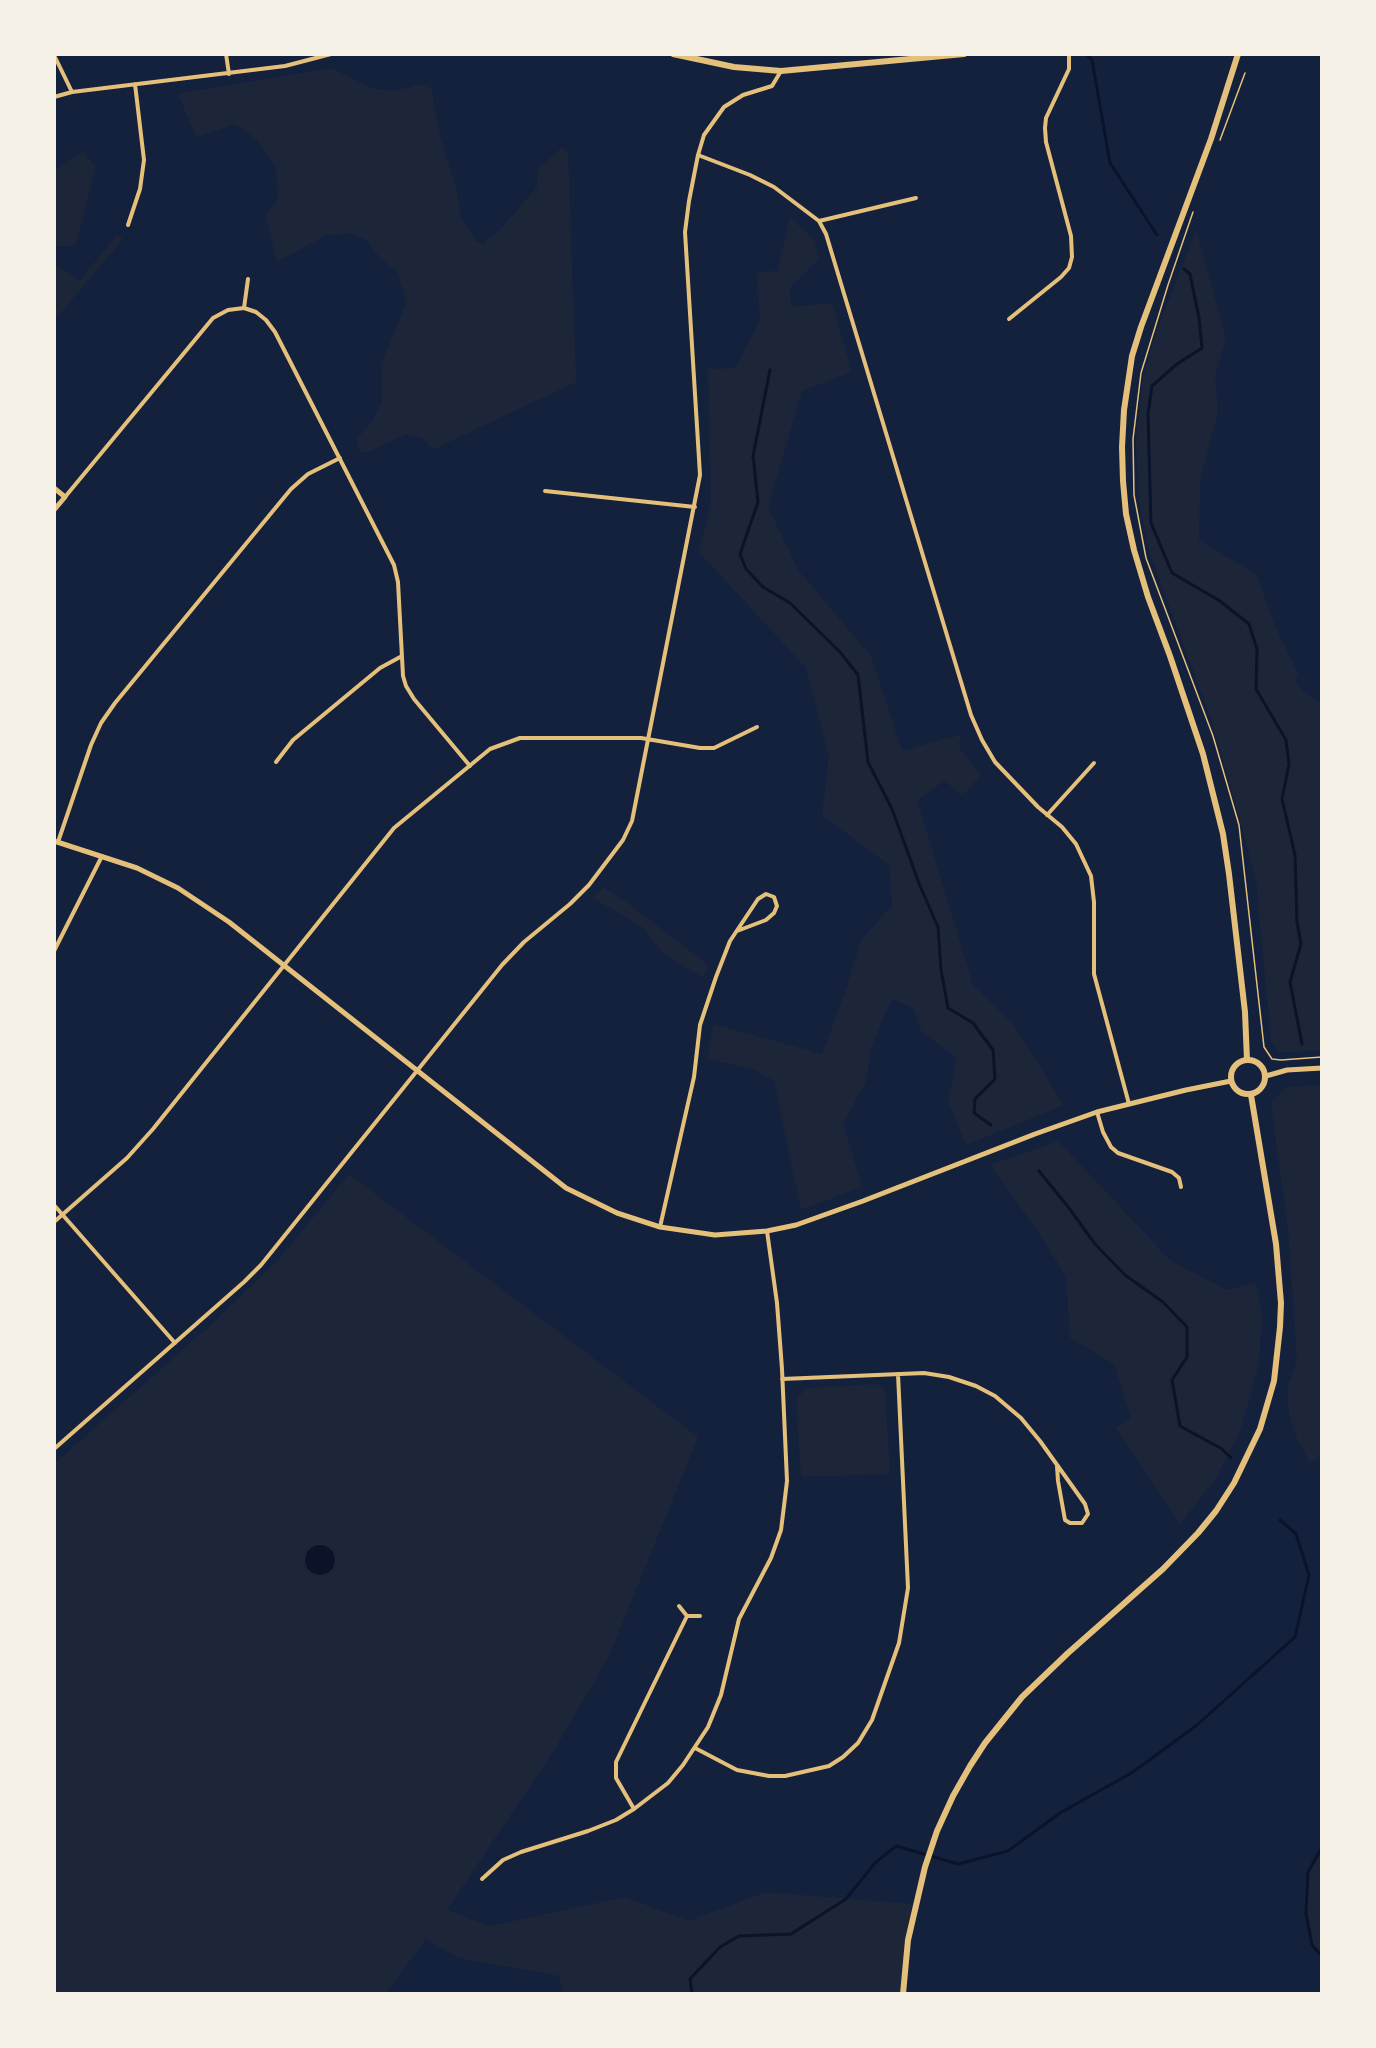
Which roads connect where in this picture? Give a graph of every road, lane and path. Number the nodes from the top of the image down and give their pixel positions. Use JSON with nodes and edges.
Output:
{"nodes":[{"id":1,"x":226,"y":54,"type":"edge"},
{"id":2,"x":331,"y":54,"type":"edge"},
{"id":3,"x":674,"y":54,"type":"edge"},
{"id":4,"x":964,"y":54,"type":"edge"},
{"id":5,"x":1069,"y":54,"type":"edge"},
{"id":6,"x":1238,"y":54,"type":"edge"},
{"id":7,"x":54,"y":55,"type":"edge"},
{"id":8,"x":781,"y":71,"type":"junction"},
{"id":9,"x":1245,"y":73,"type":"dead end"},
{"id":10,"x":229,"y":74,"type":"junction"},
{"id":11,"x":135,"y":84,"type":"junction"},
{"id":12,"x":72,"y":92,"type":"junction"},
{"id":13,"x":54,"y":97,"type":"edge"},
{"id":14,"x":1220,"y":140,"type":"dead end"},
{"id":15,"x":698,"y":155,"type":"junction"},
{"id":16,"x":916,"y":198,"type":"dead end"},
{"id":17,"x":1195,"y":207,"type":"dead end"},
{"id":18,"x":819,"y":222,"type":"junction"},
{"id":19,"x":128,"y":225,"type":"dead end"},
{"id":20,"x":248,"y":279,"type":"dead end"},
{"id":21,"x":244,"y":308,"type":"junction"},
{"id":22,"x":1009,"y":319,"type":"dead end"},
{"id":23,"x":340,"y":458,"type":"junction"},
{"id":24,"x":54,"y":488,"type":"edge"},
{"id":25,"x":545,"y":491,"type":"dead end"},
{"id":26,"x":65,"y":497,"type":"junction"},
{"id":27,"x":695,"y":507,"type":"junction"},
{"id":28,"x":54,"y":510,"type":"edge"},
{"id":29,"x":402,"y":656,"type":"junction"},
{"id":30,"x":757,"y":728,"type":"dead end"},
{"id":31,"x":648,"y":738,"type":"junction"},
{"id":32,"x":276,"y":762,"type":"dead end"},
{"id":33,"x":1094,"y":763,"type":"dead end"},
{"id":34,"x":470,"y":765,"type":"junction"},
{"id":35,"x":1047,"y":815,"type":"junction"},
{"id":36,"x":56,"y":842,"type":"edge"},
{"id":37,"x":102,"y":856,"type":"junction"},
{"id":38,"x":737,"y":931,"type":"junction"},
{"id":39,"x":54,"y":951,"type":"edge"},
{"id":40,"x":285,"y":965,"type":"junction"},
{"id":41,"x":1322,"y":1057,"type":"edge"},
{"id":42,"x":1247,"y":1060,"type":"junction"},
{"id":43,"x":1322,"y":1068,"type":"edge"},
{"id":44,"x":416,"y":1071,"type":"junction"},
{"id":45,"x":1266,"y":1076,"type":"junction"},
{"id":46,"x":1231,"y":1081,"type":"junction"},
{"id":47,"x":1251,"y":1095,"type":"junction"},
{"id":48,"x":1129,"y":1104,"type":"junction"},
{"id":49,"x":1097,"y":1113,"type":"junction"},
{"id":50,"x":1181,"y":1187,"type":"dead end"},
{"id":51,"x":54,"y":1204,"type":"edge"},
{"id":52,"x":63,"y":1214,"type":"junction"},
{"id":53,"x":54,"y":1222,"type":"edge"},
{"id":54,"x":660,"y":1227,"type":"junction"},
{"id":55,"x":767,"y":1231,"type":"junction"},
{"id":56,"x":175,"y":1343,"type":"junction"},
{"id":57,"x":898,"y":1374,"type":"junction"},
{"id":58,"x":782,"y":1380,"type":"junction"},
{"id":59,"x":54,"y":1449,"type":"edge"},
{"id":60,"x":1057,"y":1466,"type":"junction"},
{"id":61,"x":679,"y":1606,"type":"dead end"},
{"id":62,"x":687,"y":1616,"type":"junction"},
{"id":63,"x":700,"y":1616,"type":"dead end"},
{"id":64,"x":695,"y":1748,"type":"junction"},
{"id":65,"x":634,"y":1809,"type":"junction"},
{"id":66,"x":482,"y":1879,"type":"dead end"},
{"id":67,"x":903,"y":1994,"type":"edge"}],
"edges":[{"from":1,"to":10,"type":"street"},
{"from":2,"to":10,"type":"street"},
{"from":3,"to":8,"type":"main road"},
{"from":4,"to":8,"type":"main road"},
{"from":5,"to":22,"type":"street"},
{"from":6,"to":42,"type":"main road"},
{"from":7,"to":12,"type":"street"},
{"from":8,"to":15,"type":"street"},
{"from":9,"to":14,"type":"path"},
{"from":10,"to":11,"type":"street"},
{"from":11,"to":12,"type":"street"},
{"from":11,"to":19,"type":"street"},
{"from":12,"to":13,"type":"street"},
{"from":15,"to":18,"type":"street"},
{"from":15,"to":27,"type":"street"},
{"from":16,"to":18,"type":"street"},
{"from":17,"to":41,"type":"path"},
{"from":18,"to":35,"type":"street"},
{"from":20,"to":21,"type":"street"},
{"from":21,"to":23,"type":"street"},
{"from":21,"to":26,"type":"street"},
{"from":23,"to":29,"type":"street"},
{"from":23,"to":36,"type":"street"},
{"from":24,"to":26,"type":"street"},
{"from":25,"to":27,"type":"street"},
{"from":26,"to":28,"type":"street"},
{"from":27,"to":31,"type":"street"},
{"from":29,"to":32,"type":"street"},
{"from":29,"to":34,"type":"street"},
{"from":30,"to":31,"type":"street"},
{"from":31,"to":34,"type":"street"},
{"from":31,"to":44,"type":"street"},
{"from":33,"to":35,"type":"street"},
{"from":34,"to":40,"type":"street"},
{"from":35,"to":48,"type":"street"},
{"from":36,"to":37,"type":"street"},
{"from":37,"to":39,"type":"street"},
{"from":37,"to":40,"type":"street"},
{"from":38,"to":38,"type":"street"},
{"from":38,"to":54,"type":"street"},
{"from":40,"to":44,"type":"street"},
{"from":40,"to":52,"type":"street"},
{"from":42,"to":45,"type":"main road"},
{"from":42,"to":46,"type":"main road"},
{"from":43,"to":45,"type":"street"},
{"from":44,"to":54,"type":"street"},
{"from":44,"to":56,"type":"street"},
{"from":45,"to":47,"type":"main road"},
{"from":46,"to":47,"type":"main road"},
{"from":46,"to":48,"type":"street"},
{"from":47,"to":67,"type":"main road"},
{"from":48,"to":49,"type":"street"},
{"from":49,"to":50,"type":"street"},
{"from":49,"to":55,"type":"street"},
{"from":51,"to":52,"type":"street"},
{"from":52,"to":53,"type":"street"},
{"from":52,"to":56,"type":"street"},
{"from":54,"to":55,"type":"street"},
{"from":55,"to":58,"type":"street"},
{"from":56,"to":59,"type":"street"},
{"from":57,"to":58,"type":"street"},
{"from":57,"to":60,"type":"street"},
{"from":57,"to":64,"type":"street"},
{"from":58,"to":64,"type":"street"},
{"from":60,"to":60,"type":"street"},
{"from":61,"to":62,"type":"street"},
{"from":62,"to":63,"type":"street"},
{"from":62,"to":65,"type":"street"},
{"from":64,"to":65,"type":"street"},
{"from":65,"to":66,"type":"street"}]}
